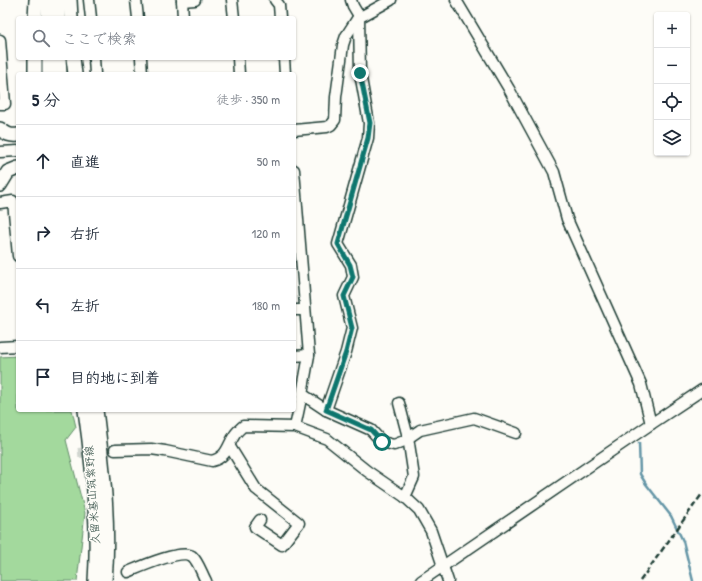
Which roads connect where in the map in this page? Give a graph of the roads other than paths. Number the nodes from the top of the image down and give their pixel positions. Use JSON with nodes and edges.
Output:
{"nodes":[{"id":1,"x":36,"y":0,"type":"edge"},
{"id":2,"x":48,"y":0,"type":"edge"},
{"id":3,"x":59,"y":0,"type":"edge"},
{"id":4,"x":70,"y":0,"type":"edge"},
{"id":5,"x":89,"y":0,"type":"edge"},
{"id":6,"x":136,"y":0,"type":"edge"},
{"id":7,"x":182,"y":0,"type":"edge"},
{"id":8,"x":195,"y":0,"type":"edge"},
{"id":9,"x":232,"y":0,"type":"edge"},
{"id":10,"x":275,"y":0,"type":"edge"},
{"id":11,"x":352,"y":0,"type":"edge"},
{"id":12,"x":391,"y":0,"type":"edge"},
{"id":13,"x":456,"y":0,"type":"edge"},
{"id":14,"x":35,"y":16,"type":"edge"},
{"id":15,"x":48,"y":16,"type":"edge"},
{"id":16,"x":58,"y":16,"type":"edge"},
{"id":17,"x":71,"y":16,"type":"edge"},
{"id":18,"x":91,"y":16,"type":"edge"},
{"id":19,"x":138,"y":16,"type":"edge"},
{"id":20,"x":184,"y":16,"type":"edge"},
{"id":21,"x":234,"y":16,"type":"edge"},
{"id":22,"x":280,"y":16,"type":"edge"},
{"id":23,"x":359,"y":16,"type":"junction"},
{"id":24,"x":0,"y":40,"type":"edge"},
{"id":25,"x":35,"y":60,"type":"edge"},
{"id":26,"x":49,"y":60,"type":"edge"},
{"id":27,"x":59,"y":60,"type":"edge"},
{"id":28,"x":73,"y":60,"type":"edge"},
{"id":29,"x":94,"y":60,"type":"edge"},
{"id":30,"x":141,"y":60,"type":"edge"},
{"id":31,"x":238,"y":60,"type":"edge"},
{"id":32,"x":284,"y":60,"type":"edge"},
{"id":33,"x":35,"y":72,"type":"edge"},
{"id":34,"x":50,"y":72,"type":"edge"},
{"id":35,"x":60,"y":72,"type":"edge"},
{"id":36,"x":75,"y":72,"type":"edge"},
{"id":37,"x":95,"y":72,"type":"edge"},
{"id":38,"x":142,"y":72,"type":"edge"},
{"id":39,"x":239,"y":72,"type":"edge"},
{"id":40,"x":285,"y":72,"type":"edge"},
{"id":41,"x":0,"y":104,"type":"edge"},
{"id":42,"x":0,"y":129,"type":"edge"},
{"id":43,"x":296,"y":130,"type":"edge"},
{"id":44,"x":16,"y":135,"type":"edge"},
{"id":45,"x":16,"y":151,"type":"edge"},
{"id":46,"x":0,"y":152,"type":"edge"},
{"id":47,"x":16,"y":169,"type":"edge"},
{"id":48,"x":0,"y":185,"type":"edge"},
{"id":49,"x":0,"y":203,"type":"edge"},
{"id":50,"x":296,"y":222,"type":"edge"},
{"id":51,"x":16,"y":234,"type":"edge"},
{"id":52,"x":298,"y":265,"type":"edge"},
{"id":53,"x":299,"y":310,"type":"edge"},
{"id":54,"x":16,"y":346,"type":"edge"},
{"id":55,"x":0,"y":348,"type":"edge"},
{"id":56,"x":309,"y":355,"type":"junction"},
{"id":57,"x":296,"y":356,"type":"edge"},
{"id":58,"x":702,"y":390,"type":"edge"},
{"id":59,"x":302,"y":394,"type":"junction"},
{"id":60,"x":399,"y":403,"type":"dead end"},
{"id":61,"x":326,"y":410,"type":"junction"},
{"id":62,"x":85,"y":412,"type":"edge"},
{"id":63,"x":96,"y":412,"type":"edge"},
{"id":64,"x":651,"y":424,"type":"junction"},
{"id":65,"x":295,"y":427,"type":"junction"},
{"id":66,"x":516,"y":433,"type":"dead end"},
{"id":67,"x":408,"y":437,"type":"junction"},
{"id":68,"x":230,"y":447,"type":"junction"},
{"id":69,"x":114,"y":450,"type":"tunnel mouth"},
{"id":70,"x":405,"y":497,"type":"junction"},
{"id":71,"x":260,"y":520,"type":"dead end"},
{"id":72,"x":443,"y":565,"type":"junction"},
{"id":73,"x":128,"y":572,"type":"dead end"},
{"id":74,"x":95,"y":581,"type":"edge"},
{"id":75,"x":105,"y":581,"type":"edge"},
{"id":76,"x":206,"y":581,"type":"edge"},
{"id":77,"x":421,"y":581,"type":"edge"},
{"id":78,"x":448,"y":581,"type":"edge"}],
"edges":[{"from":1,"to":14,"type":"main road"},
{"from":2,"to":15,"type":"main road"},
{"from":3,"to":16,"type":"main road"},
{"from":4,"to":17,"type":"main road"},
{"from":5,"to":18,"type":"street"},
{"from":6,"to":19,"type":"street"},
{"from":7,"to":8,"type":"street"},
{"from":7,"to":20,"type":"street"},
{"from":9,"to":21,"type":"street"},
{"from":10,"to":22,"type":"street"},
{"from":11,"to":23,"type":"street"},
{"from":12,"to":23,"type":"street"},
{"from":13,"to":64,"type":"street"},
{"from":23,"to":43,"type":"street"},
{"from":23,"to":61,"type":"street"},
{"from":24,"to":41,"type":"street"},
{"from":25,"to":33,"type":"main road"},
{"from":26,"to":34,"type":"main road"},
{"from":27,"to":35,"type":"main road"},
{"from":28,"to":36,"type":"main road"},
{"from":29,"to":37,"type":"street"},
{"from":30,"to":38,"type":"street"},
{"from":31,"to":39,"type":"street"},
{"from":32,"to":40,"type":"street"},
{"from":42,"to":44,"type":"main road"},
{"from":45,"to":46,"type":"street"},
{"from":47,"to":48,"type":"main road"},
{"from":49,"to":51,"type":"street"},
{"from":50,"to":52,"type":"street"},
{"from":52,"to":53,"type":"street"},
{"from":53,"to":56,"type":"street"},
{"from":54,"to":55,"type":"street"},
{"from":56,"to":57,"type":"street"},
{"from":56,"to":59,"type":"street"},
{"from":58,"to":64,"type":"street"},
{"from":59,"to":61,"type":"street"},
{"from":59,"to":65,"type":"street"},
{"from":60,"to":67,"type":"street"},
{"from":61,"to":67,"type":"street"},
{"from":62,"to":74,"type":"main road","name":"久留米基山筑紫野線"},
{"from":63,"to":75,"type":"main road","name":"久留米基山筑紫野線"},
{"from":64,"to":72,"type":"street"},
{"from":65,"to":68,"type":"street"},
{"from":65,"to":70,"type":"street"},
{"from":66,"to":67,"type":"street"},
{"from":67,"to":70,"type":"street"},
{"from":68,"to":69,"type":"street"},
{"from":68,"to":71,"type":"street"},
{"from":70,"to":72,"type":"street"},
{"from":72,"to":77,"type":"street"},
{"from":72,"to":78,"type":"street"},
{"from":73,"to":76,"type":"street"}]}
